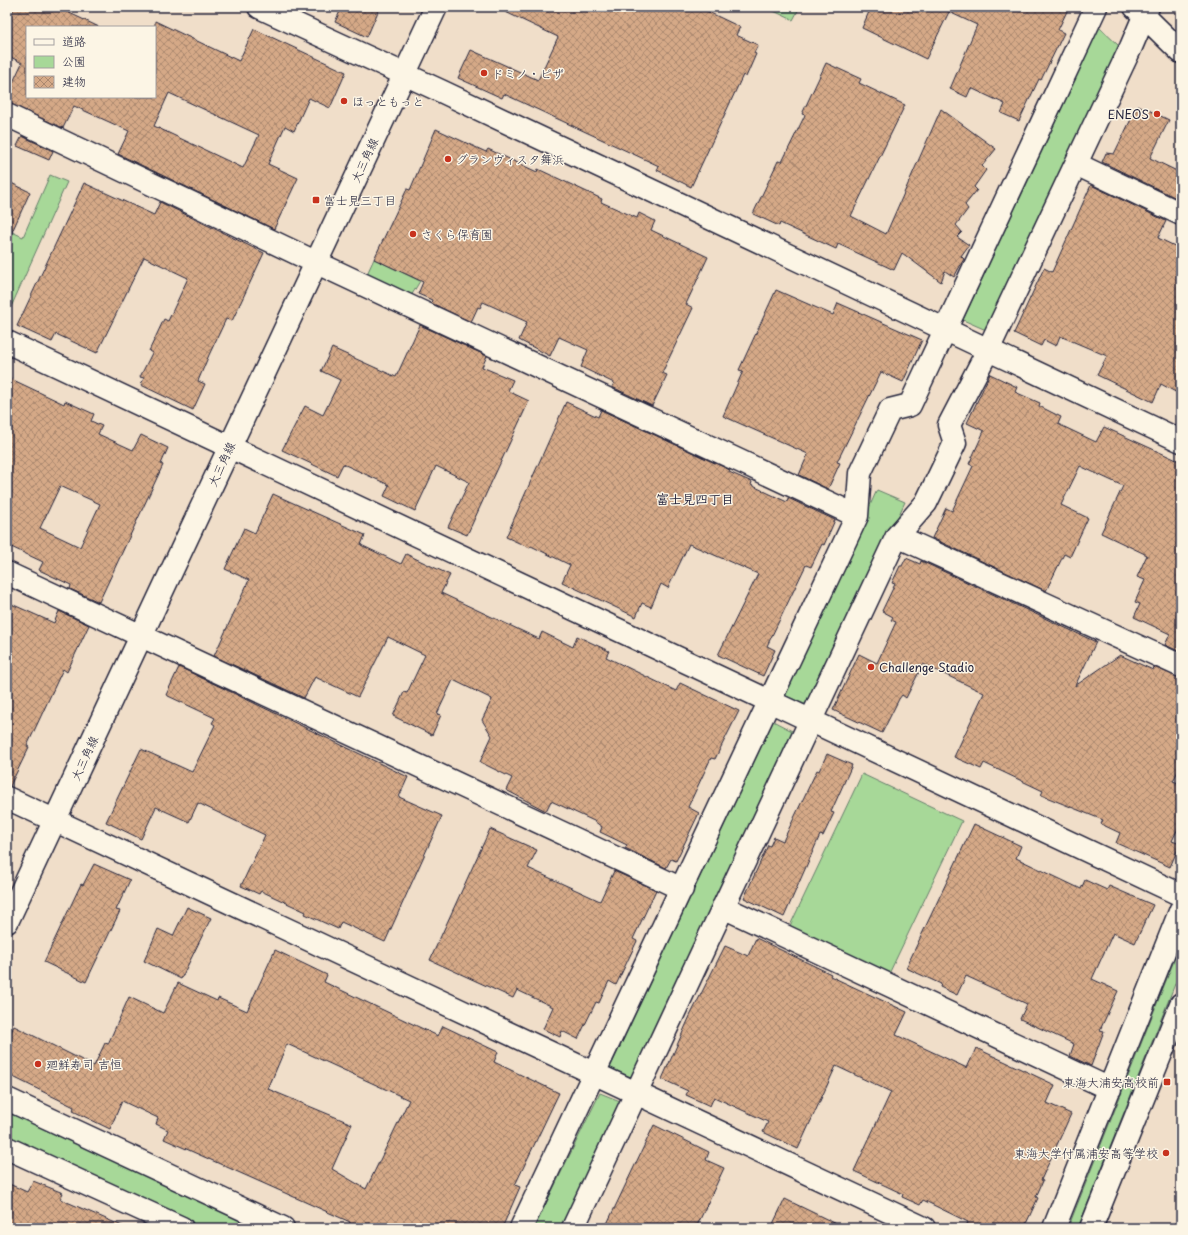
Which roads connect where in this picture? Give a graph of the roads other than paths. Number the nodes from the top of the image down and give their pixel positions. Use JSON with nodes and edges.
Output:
{"nodes":[{"id":1,"x":259,"y":7,"type":"edge"},
{"id":2,"x":436,"y":7,"type":"edge"},
{"id":3,"x":1096,"y":7,"type":"edge"},
{"id":4,"x":1142,"y":10,"type":"edge"},
{"id":5,"x":1181,"y":52,"type":"edge"},
{"id":6,"x":404,"y":74,"type":"junction"},
{"id":7,"x":7,"y":115,"type":"edge"},
{"id":8,"x":1076,"y":164,"type":"junction"},
{"id":9,"x":1181,"y":214,"type":"edge"},
{"id":10,"x":315,"y":262,"type":"junction"},
{"id":11,"x":944,"y":329,"type":"junction"},
{"id":12,"x":7,"y":342,"type":"edge"},
{"id":13,"x":988,"y":350,"type":"junction"},
{"id":14,"x":1181,"y":441,"type":"edge"},
{"id":15,"x":229,"y":447,"type":"junction"},
{"id":16,"x":857,"y":516,"type":"junction"},
{"id":17,"x":897,"y":536,"type":"junction"},
{"id":18,"x":7,"y":573,"type":"edge"},
{"id":19,"x":140,"y":636,"type":"junction"},
{"id":20,"x":1181,"y":666,"type":"edge"},
{"id":21,"x":770,"y":702,"type":"junction"},
{"id":22,"x":810,"y":721,"type":"junction"},
{"id":23,"x":7,"y":798,"type":"edge"},
{"id":24,"x":55,"y":821,"type":"junction"},
{"id":25,"x":682,"y":889,"type":"junction"},
{"id":26,"x":1181,"y":895,"type":"edge"},
{"id":27,"x":723,"y":907,"type":"junction"},
{"id":28,"x":1181,"y":909,"type":"edge"},
{"id":29,"x":7,"y":922,"type":"edge"},
{"id":30,"x":1181,"y":1004,"type":"edge"},
{"id":31,"x":594,"y":1074,"type":"junction"},
{"id":32,"x":1110,"y":1089,"type":"junction"},
{"id":33,"x":636,"y":1093,"type":"junction"},
{"id":34,"x":7,"y":1099,"type":"edge"},
{"id":35,"x":7,"y":1148,"type":"edge"},
{"id":36,"x":182,"y":1228,"type":"edge"},
{"id":37,"x":283,"y":1228,"type":"edge"},
{"id":38,"x":522,"y":1228,"type":"edge"},
{"id":39,"x":573,"y":1228,"type":"edge"},
{"id":40,"x":924,"y":1228,"type":"edge"},
{"id":41,"x":1054,"y":1228,"type":"edge"},
{"id":42,"x":1091,"y":1228,"type":"edge"}],
"edges":[{"from":1,"to":6,"type":"street"},
{"from":2,"to":6,"type":"street","name":"大三角線"},
{"from":3,"to":11,"type":"street"},
{"from":4,"to":5,"type":"street"},
{"from":4,"to":8,"type":"street"},
{"from":6,"to":10,"type":"street","name":"大三角線"},
{"from":6,"to":11,"type":"street"},
{"from":7,"to":10,"type":"street"},
{"from":8,"to":9,"type":"street"},
{"from":8,"to":13,"type":"street"},
{"from":10,"to":15,"type":"street","name":"大三角線"},
{"from":10,"to":16,"type":"street"},
{"from":11,"to":13,"type":"street"},
{"from":11,"to":16,"type":"street"},
{"from":12,"to":15,"type":"street"},
{"from":13,"to":14,"type":"street"},
{"from":13,"to":17,"type":"street"},
{"from":15,"to":19,"type":"street","name":"大三角線"},
{"from":15,"to":21,"type":"street"},
{"from":16,"to":21,"type":"street"},
{"from":17,"to":20,"type":"street"},
{"from":17,"to":22,"type":"street"},
{"from":18,"to":19,"type":"street"},
{"from":19,"to":24,"type":"street","name":"大三角線"},
{"from":19,"to":25,"type":"street"},
{"from":21,"to":22,"type":"street"},
{"from":21,"to":25,"type":"street"},
{"from":22,"to":26,"type":"street"},
{"from":22,"to":27,"type":"street"},
{"from":23,"to":24,"type":"street"},
{"from":24,"to":29,"type":"street","name":"大三角線"},
{"from":24,"to":31,"type":"street"},
{"from":25,"to":31,"type":"street"},
{"from":27,"to":32,"type":"street"},
{"from":27,"to":33,"type":"street"},
{"from":28,"to":32,"type":"street"},
{"from":30,"to":42,"type":"street"},
{"from":31,"to":33,"type":"street"},
{"from":31,"to":38,"type":"street"},
{"from":32,"to":41,"type":"street"},
{"from":33,"to":39,"type":"street"},
{"from":33,"to":40,"type":"street"},
{"from":34,"to":37,"type":"street"},
{"from":35,"to":36,"type":"street"}]}
